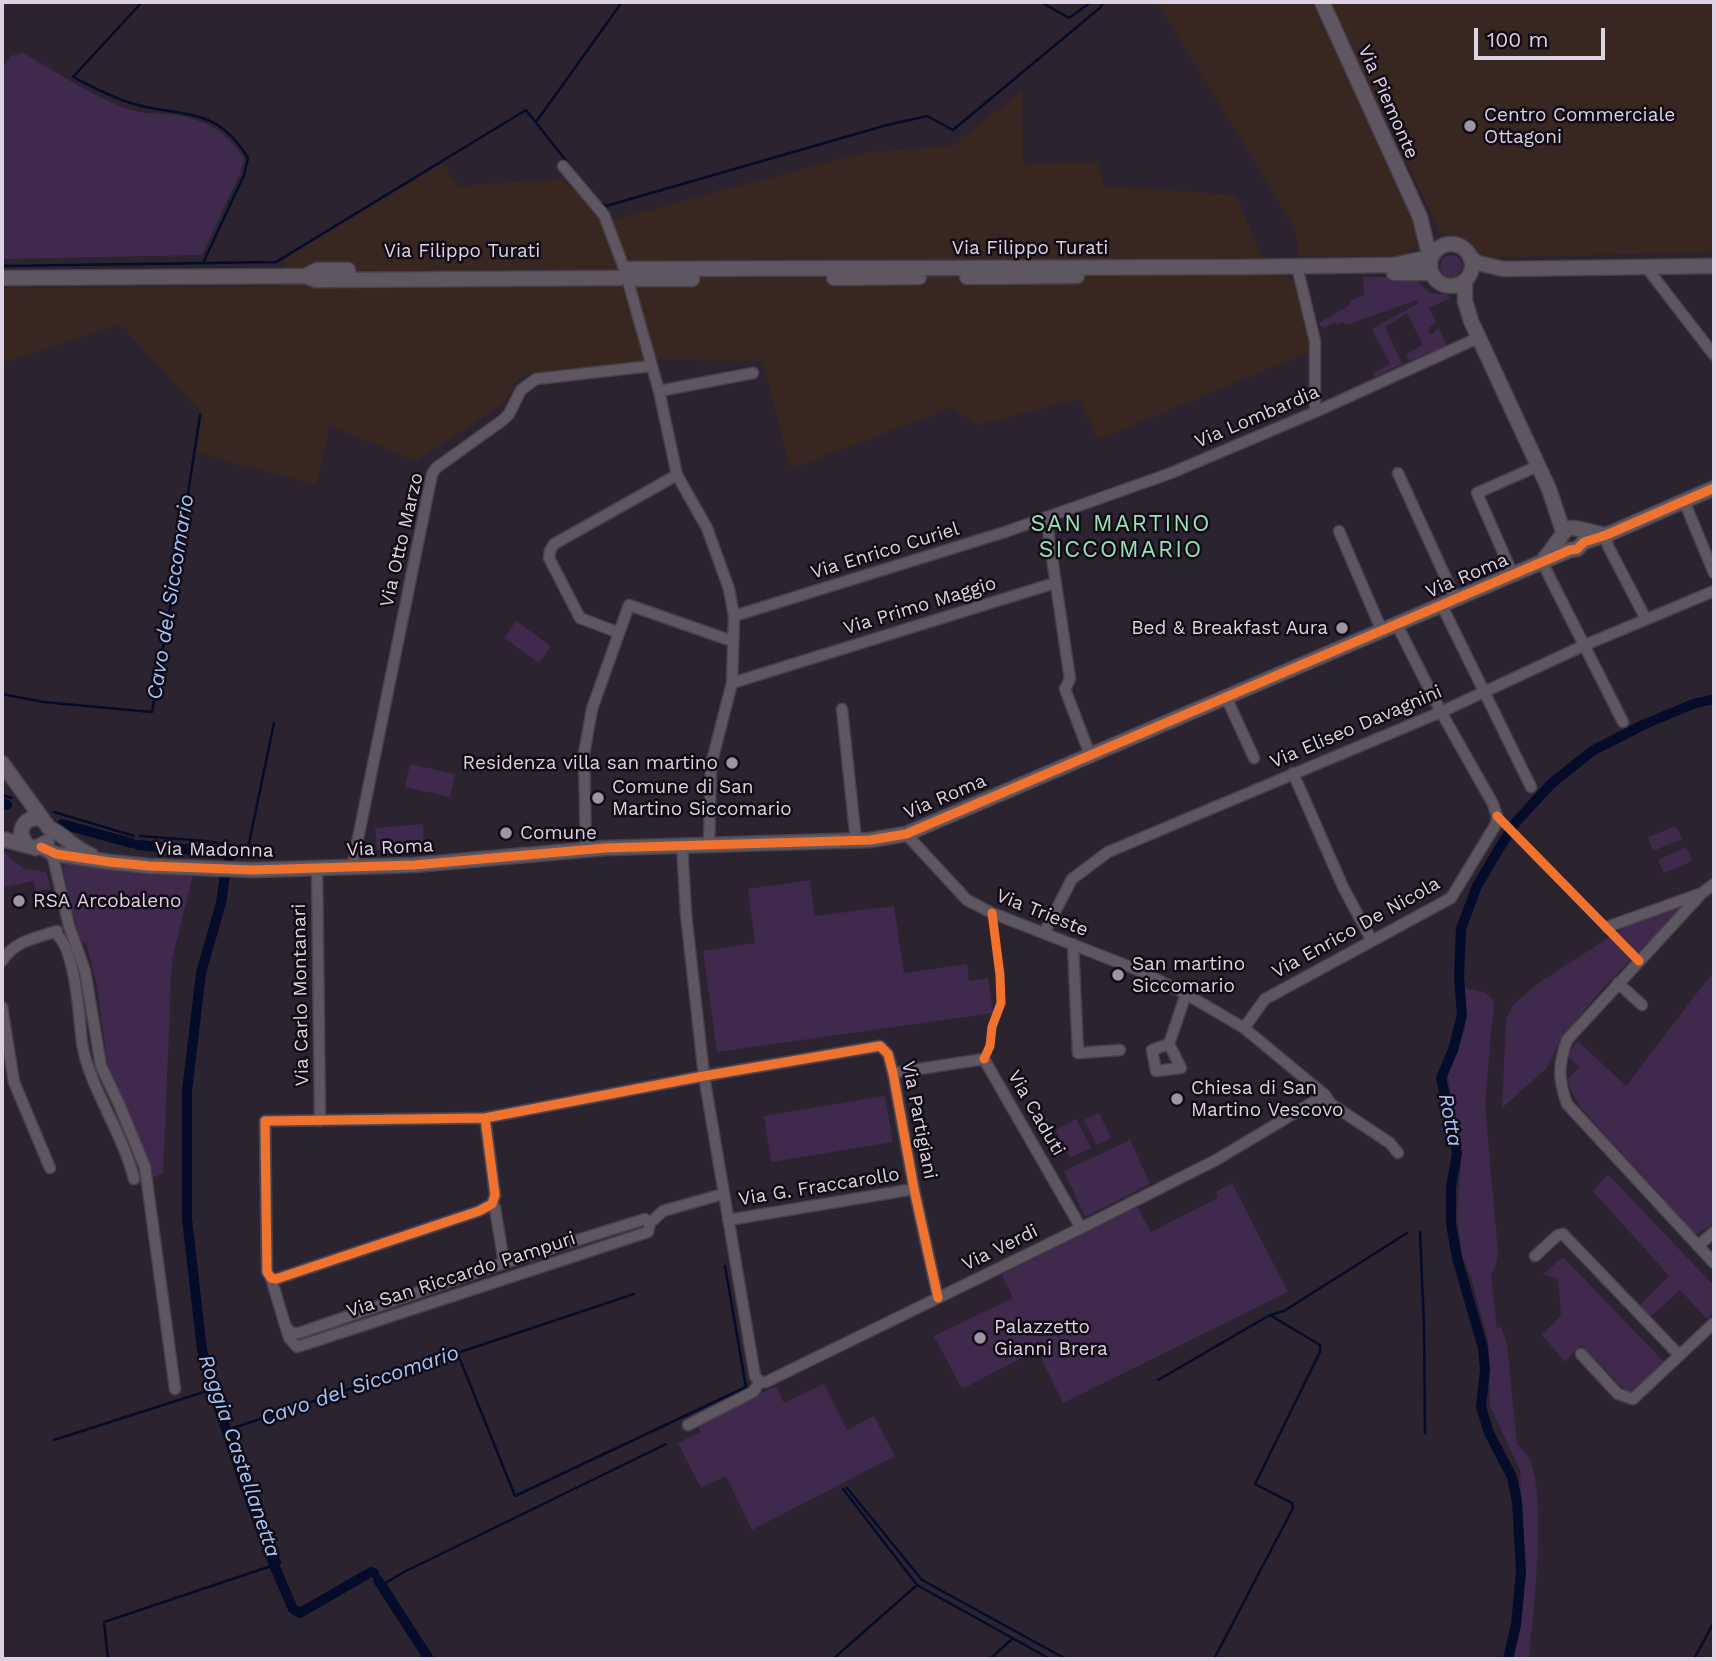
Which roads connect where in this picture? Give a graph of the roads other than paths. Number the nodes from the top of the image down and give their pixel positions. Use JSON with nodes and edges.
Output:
{"nodes":[{"id":1,"x":1322,"y":2,"type":"edge"},
{"id":2,"x":563,"y":166,"type":"dead end"},
{"id":3,"x":1420,"y":217,"type":"junction"},
{"id":4,"x":1453,"y":244,"type":"junction"},
{"id":5,"x":1431,"y":256,"type":"junction"},
{"id":6,"x":1470,"y":257,"type":"junction"},
{"id":7,"x":1714,"y":266,"type":"edge"},
{"id":8,"x":1646,"y":267,"type":"junction"},
{"id":9,"x":1503,"y":269,"type":"junction"},
{"id":10,"x":1431,"y":273,"type":"junction"},
{"id":11,"x":625,"y":274,"type":"junction"},
{"id":12,"x":1299,"y":275,"type":"junction"},
{"id":13,"x":2,"y":278,"type":"edge"},
{"id":14,"x":1467,"y":279,"type":"junction"},
{"id":15,"x":1446,"y":286,"type":"junction"},
{"id":16,"x":1471,"y":321,"type":"junction"},
{"id":17,"x":1478,"y":338,"type":"junction"},
{"id":18,"x":1714,"y":355,"type":"edge"},
{"id":19,"x":651,"y":366,"type":"junction"},
{"id":20,"x":753,"y":373,"type":"dead end"},
{"id":21,"x":659,"y":391,"type":"junction"},
{"id":22,"x":1315,"y":412,"type":"junction"},
{"id":23,"x":1538,"y":466,"type":"junction"},
{"id":24,"x":1398,"y":473,"type":"dead end"},
{"id":25,"x":677,"y":475,"type":"junction"},
{"id":26,"x":1714,"y":488,"type":"edge"},
{"id":27,"x":1684,"y":501,"type":"junction"},
{"id":28,"x":1046,"y":517,"type":"junction"},
{"id":29,"x":1339,"y":531,"type":"dead end"},
{"id":30,"x":1606,"y":535,"type":"junction"},
{"id":31,"x":1572,"y":536,"type":"junction"},
{"id":32,"x":1542,"y":562,"type":"junction"},
{"id":33,"x":1714,"y":573,"type":"edge"},
{"id":34,"x":1513,"y":575,"type":"junction"},
{"id":35,"x":1055,"y":583,"type":"junction"},
{"id":36,"x":1714,"y":591,"type":"edge"},
{"id":37,"x":1449,"y":603,"type":"junction"},
{"id":38,"x":734,"y":615,"type":"junction"},
{"id":39,"x":1646,"y":619,"type":"junction"},
{"id":40,"x":1397,"y":625,"type":"junction"},
{"id":41,"x":1382,"y":631,"type":"junction"},
{"id":42,"x":618,"y":632,"type":"junction"},
{"id":43,"x":732,"y":641,"type":"junction"},
{"id":44,"x":1585,"y":645,"type":"junction"},
{"id":45,"x":732,"y":683,"type":"junction"},
{"id":46,"x":1483,"y":692,"type":"junction"},
{"id":47,"x":1226,"y":697,"type":"junction"},
{"id":48,"x":842,"y":709,"type":"dead end"},
{"id":49,"x":1441,"y":712,"type":"junction"},
{"id":50,"x":1623,"y":722,"type":"dead end"},
{"id":51,"x":1090,"y":755,"type":"junction"},
{"id":52,"x":1254,"y":758,"type":"dead end"},
{"id":53,"x":2,"y":763,"type":"edge"},
{"id":54,"x":1293,"y":773,"type":"junction"},
{"id":55,"x":1531,"y":787,"type":"dead end"},
{"id":56,"x":35,"y":824,"type":"junction"},
{"id":57,"x":905,"y":834,"type":"junction"},
{"id":58,"x":2,"y":837,"type":"edge"},
{"id":59,"x":856,"y":841,"type":"junction"},
{"id":60,"x":709,"y":843,"type":"junction"},
{"id":61,"x":682,"y":845,"type":"junction"},
{"id":62,"x":33,"y":846,"type":"junction"},
{"id":63,"x":586,"y":850,"type":"junction"},
{"id":64,"x":67,"y":856,"type":"junction"},
{"id":65,"x":110,"y":862,"type":"junction"},
{"id":66,"x":352,"y":867,"type":"junction"},
{"id":67,"x":317,"y":868,"type":"junction"},
{"id":68,"x":55,"y":869,"type":"junction"},
{"id":69,"x":1714,"y":884,"type":"edge"},
{"id":70,"x":1702,"y":893,"type":"junction"},
{"id":71,"x":69,"y":926,"type":"junction"},
{"id":72,"x":1607,"y":927,"type":"dead end"},
{"id":73,"x":53,"y":932,"type":"junction"},
{"id":74,"x":1044,"y":933,"type":"junction"},
{"id":75,"x":74,"y":939,"type":"junction"},
{"id":76,"x":1372,"y":941,"type":"junction"},
{"id":77,"x":1073,"y":944,"type":"junction"},
{"id":78,"x":67,"y":950,"type":"junction"},
{"id":79,"x":2,"y":961,"type":"edge"},
{"id":80,"x":1618,"y":983,"type":"junction"},
{"id":81,"x":1186,"y":994,"type":"junction"},
{"id":82,"x":1642,"y":1004,"type":"dead end"},
{"id":83,"x":2,"y":1007,"type":"edge"},
{"id":84,"x":1244,"y":1028,"type":"junction"},
{"id":85,"x":1169,"y":1044,"type":"dead end"},
{"id":86,"x":1120,"y":1050,"type":"dead end"},
{"id":87,"x":893,"y":1073,"type":"junction"},
{"id":88,"x":704,"y":1076,"type":"junction"},
{"id":89,"x":14,"y":1082,"type":"junction"},
{"id":90,"x":2,"y":1084,"type":"edge"},
{"id":91,"x":1325,"y":1095,"type":"junction"},
{"id":92,"x":485,"y":1118,"type":"junction"},
{"id":93,"x":320,"y":1121,"type":"junction"},
{"id":94,"x":1398,"y":1153,"type":"dead end"},
{"id":95,"x":50,"y":1168,"type":"dead end"},
{"id":96,"x":134,"y":1179,"type":"dead end"},
{"id":97,"x":914,"y":1189,"type":"junction"},
{"id":98,"x":723,"y":1194,"type":"junction"},
{"id":99,"x":492,"y":1204,"type":"junction"},
{"id":100,"x":728,"y":1220,"type":"junction"},
{"id":101,"x":650,"y":1223,"type":"junction"},
{"id":102,"x":1081,"y":1228,"type":"junction"},
{"id":103,"x":1714,"y":1232,"type":"edge"},
{"id":104,"x":1698,"y":1246,"type":"junction"},
{"id":105,"x":1535,"y":1256,"type":"dead end"},
{"id":106,"x":507,"y":1261,"type":"junction"},
{"id":107,"x":1714,"y":1263,"type":"edge"},
{"id":108,"x":491,"y":1269,"type":"junction"},
{"id":109,"x":517,"y":1276,"type":"junction"},
{"id":110,"x":271,"y":1278,"type":"junction"},
{"id":111,"x":496,"y":1282,"type":"junction"},
{"id":112,"x":938,"y":1298,"type":"junction"},
{"id":113,"x":1714,"y":1323,"type":"edge"},
{"id":114,"x":286,"y":1327,"type":"junction"},
{"id":115,"x":1581,"y":1354,"type":"dead end"},
{"id":116,"x":1679,"y":1355,"type":"junction"},
{"id":117,"x":760,"y":1382,"type":"junction"},
{"id":118,"x":175,"y":1389,"type":"dead end"},
{"id":119,"x":688,"y":1425,"type":"dead end"}],
"edges":[{"from":1,"to":3,"type":"main road","name":"Via Piemonte"},
{"from":2,"to":11,"type":"street"},
{"from":3,"to":4,"type":"main road","name":"Via Piemonte"},
{"from":3,"to":5,"type":"main road","name":"Via Piemonte"},
{"from":4,"to":5,"type":"main road"},
{"from":4,"to":6,"type":"main road"},
{"from":5,"to":10,"type":"main road"},
{"from":5,"to":11,"type":"main road","name":"Via Filippo Turati"},
{"from":6,"to":9,"type":"main road"},
{"from":6,"to":14,"type":"main road"},
{"from":7,"to":8,"type":"main road"},
{"from":8,"to":9,"type":"main road"},
{"from":8,"to":18,"type":"street"},
{"from":9,"to":14,"type":"main road"},
{"from":10,"to":12,"type":"main road","name":"Via Filippo Turati"},
{"from":10,"to":15,"type":"main road"},
{"from":11,"to":12,"type":"main road","name":"Via Filippo Turati"},
{"from":11,"to":13,"type":"main road","name":"Via Filippo Turati"},
{"from":11,"to":19,"type":"street"},
{"from":12,"to":22,"type":"street"},
{"from":14,"to":15,"type":"main road"},
{"from":14,"to":16,"type":"main road"},
{"from":15,"to":16,"type":"main road"},
{"from":16,"to":17,"type":"main road"},
{"from":17,"to":22,"type":"street","name":"Via Lombardia"},
{"from":17,"to":23,"type":"main road"},
{"from":19,"to":21,"type":"street"},
{"from":19,"to":66,"type":"street","name":"Via Otto Marzo"},
{"from":20,"to":21,"type":"street"},
{"from":21,"to":25,"type":"street"},
{"from":22,"to":28,"type":"street","name":"Via Lombardia"},
{"from":23,"to":31,"type":"main road"},
{"from":23,"to":34,"type":"street"},
{"from":24,"to":37,"type":"street"},
{"from":25,"to":38,"type":"street"},
{"from":25,"to":42,"type":"street"},
{"from":26,"to":27,"type":"main road"},
{"from":27,"to":30,"type":"main road"},
{"from":27,"to":33,"type":"street"},
{"from":28,"to":35,"type":"street"},
{"from":28,"to":38,"type":"street","name":"Via Enrico Curiel"},
{"from":29,"to":41,"type":"street"},
{"from":30,"to":31,"type":"main road"},
{"from":30,"to":39,"type":"street"},
{"from":31,"to":32,"type":"main road","name":"Via Roma"},
{"from":32,"to":34,"type":"main road","name":"Via Roma"},
{"from":32,"to":44,"type":"street"},
{"from":34,"to":37,"type":"main road","name":"Via Roma"},
{"from":35,"to":45,"type":"street","name":"Via Primo Maggio"},
{"from":35,"to":51,"type":"street"},
{"from":36,"to":39,"type":"street","name":"Via Eliseo Davagnini"},
{"from":37,"to":40,"type":"main road","name":"Via Roma"},
{"from":37,"to":46,"type":"street"},
{"from":38,"to":43,"type":"street"},
{"from":39,"to":44,"type":"street","name":"Via Eliseo Davagnini"},
{"from":40,"to":41,"type":"main road","name":"Via Roma"},
{"from":40,"to":49,"type":"street"},
{"from":41,"to":47,"type":"main road","name":"Via Roma"},
{"from":42,"to":43,"type":"street"},
{"from":42,"to":63,"type":"street"},
{"from":43,"to":45,"type":"street"},
{"from":44,"to":46,"type":"street","name":"Via Eliseo Davagnini"},
{"from":44,"to":50,"type":"street"},
{"from":45,"to":60,"type":"street"},
{"from":46,"to":49,"type":"street","name":"Via Eliseo Davagnini"},
{"from":46,"to":55,"type":"street"},
{"from":47,"to":51,"type":"main road","name":"Via Roma"},
{"from":47,"to":52,"type":"street"},
{"from":48,"to":59,"type":"street"},
{"from":49,"to":54,"type":"street","name":"Via Eliseo Davagnini"},
{"from":49,"to":76,"type":"street","name":"Via Enrico De Nicola"},
{"from":51,"to":57,"type":"main road","name":"Via Roma"},
{"from":53,"to":56,"type":"main road"},
{"from":54,"to":74,"type":"street","name":"Via Eliseo Davagnini"},
{"from":54,"to":76,"type":"street"},
{"from":56,"to":58,"type":"main road"},
{"from":56,"to":62,"type":"main road"},
{"from":56,"to":62,"type":"main road"},
{"from":56,"to":65,"type":"main road"},
{"from":57,"to":59,"type":"main road","name":"Via Roma"},
{"from":57,"to":74,"type":"street","name":"Via Trieste"},
{"from":58,"to":62,"type":"main road"},
{"from":59,"to":60,"type":"main road","name":"Via Roma"},
{"from":60,"to":61,"type":"main road","name":"Via Roma"},
{"from":61,"to":63,"type":"main road","name":"Via Roma"},
{"from":61,"to":88,"type":"street"},
{"from":62,"to":64,"type":"main road"},
{"from":62,"to":68,"type":"street"},
{"from":63,"to":66,"type":"main road","name":"Via Roma"},
{"from":64,"to":65,"type":"main road"},
{"from":64,"to":68,"type":"street"},
{"from":65,"to":67,"type":"main road","name":"Via Madonna"},
{"from":66,"to":67,"type":"main road","name":"Via Roma"},
{"from":67,"to":93,"type":"street","name":"Via Carlo Montanari"},
{"from":68,"to":71,"type":"street"},
{"from":69,"to":70,"type":"street"},
{"from":70,"to":72,"type":"street"},
{"from":70,"to":80,"type":"street"},
{"from":71,"to":73,"type":"street"},
{"from":71,"to":75,"type":"street"},
{"from":73,"to":78,"type":"street"},
{"from":73,"to":79,"type":"street"},
{"from":74,"to":77,"type":"street","name":"Via Trieste"},
{"from":75,"to":78,"type":"street"},
{"from":75,"to":118,"type":"street"},
{"from":76,"to":84,"type":"street","name":"Via Enrico De Nicola"},
{"from":77,"to":81,"type":"street","name":"Via Trieste"},
{"from":77,"to":86,"type":"street"},
{"from":78,"to":96,"type":"street"},
{"from":80,"to":82,"type":"street"},
{"from":80,"to":104,"type":"street"},
{"from":81,"to":84,"type":"street","name":"Via Trieste"},
{"from":81,"to":85,"type":"street"},
{"from":83,"to":89,"type":"street"},
{"from":84,"to":91,"type":"street","name":"Via Trieste"},
{"from":87,"to":88,"type":"street","name":"Via Partigiani"},
{"from":87,"to":97,"type":"street","name":"Via Partigiani"},
{"from":87,"to":102,"type":"street","name":"Via Caduti"},
{"from":88,"to":92,"type":"street"},
{"from":88,"to":98,"type":"street"},
{"from":89,"to":90,"type":"street"},
{"from":89,"to":95,"type":"street"},
{"from":91,"to":94,"type":"street","name":"Via Trieste"},
{"from":91,"to":102,"type":"street","name":"Via Verdi"},
{"from":92,"to":93,"type":"street"},
{"from":92,"to":99,"type":"street","name":"Via San Riccardo Pampuri"},
{"from":93,"to":110,"type":"street"},
{"from":97,"to":100,"type":"street","name":"Via G. Fraccarollo"},
{"from":97,"to":112,"type":"street","name":"Via Partigiani"},
{"from":98,"to":100,"type":"street"},
{"from":98,"to":101,"type":"street","name":"Via San Riccardo Pampuri"},
{"from":99,"to":106,"type":"street","name":"Via San Riccardo Pampuri"},
{"from":99,"to":110,"type":"street"},
{"from":100,"to":117,"type":"street"},
{"from":101,"to":106,"type":"street","name":"Via San Riccardo Pampuri"},
{"from":101,"to":109,"type":"street","name":"Via San Riccardo Pampuri"},
{"from":102,"to":112,"type":"street","name":"Via Verdi"},
{"from":103,"to":104,"type":"street"},
{"from":104,"to":107,"type":"street"},
{"from":105,"to":116,"type":"street"},
{"from":106,"to":108,"type":"street","name":"Via San Riccardo Pampuri"},
{"from":106,"to":109,"type":"street"},
{"from":108,"to":111,"type":"street"},
{"from":108,"to":114,"type":"street","name":"Via San Riccardo Pampuri"},
{"from":109,"to":111,"type":"street","name":"Via San Riccardo Pampuri"},
{"from":110,"to":114,"type":"street"},
{"from":111,"to":114,"type":"street","name":"Via San Riccardo Pampuri"},
{"from":112,"to":117,"type":"street","name":"Via Verdi"},
{"from":113,"to":116,"type":"street"},
{"from":115,"to":116,"type":"street"},
{"from":117,"to":119,"type":"street","name":"Via Verdi"}]}
